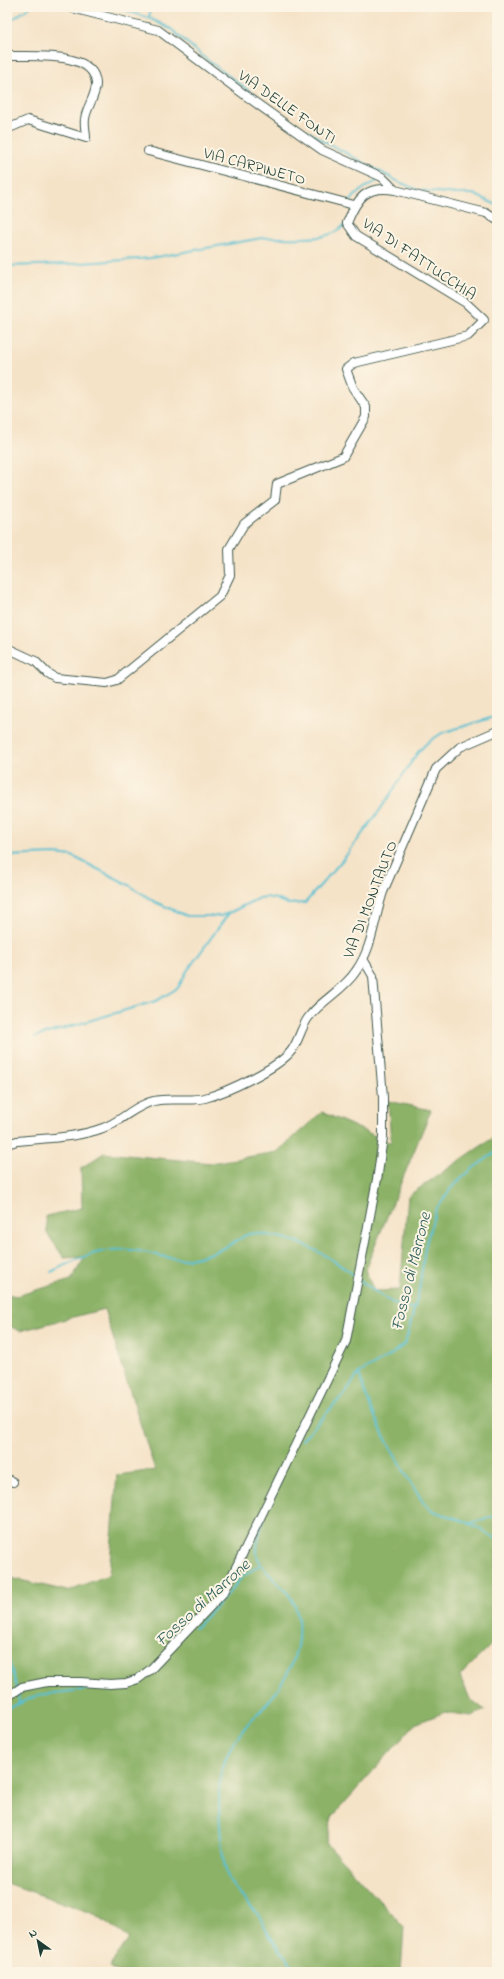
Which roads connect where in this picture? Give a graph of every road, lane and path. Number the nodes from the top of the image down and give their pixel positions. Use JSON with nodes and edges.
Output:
{"nodes":[{"id":1,"x":68,"y":7,"type":"edge"},
{"id":2,"x":7,"y":56,"type":"edge"},
{"id":3,"x":7,"y":129,"type":"edge"},
{"id":4,"x":148,"y":151,"type":"dead end"},
{"id":5,"x":395,"y":190,"type":"junction"},
{"id":6,"x":354,"y":205,"type":"junction"},
{"id":7,"x":497,"y":220,"type":"edge"},
{"id":8,"x":7,"y":648,"type":"edge"},
{"id":9,"x":497,"y":731,"type":"edge"},
{"id":10,"x":363,"y":959,"type":"dead end"},
{"id":11,"x":7,"y":1144,"type":"edge"},
{"id":12,"x":7,"y":1697,"type":"edge"}],
"edges":[{"from":1,"to":5,"type":"street","name":"VIA DELLE FONTI"},
{"from":2,"to":3,"type":"street"},
{"from":4,"to":6,"type":"street","name":"VIA CARPINETO"},
{"from":5,"to":6,"type":"street"},
{"from":5,"to":7,"type":"street","name":"VIA DELLE FONTI"},
{"from":6,"to":8,"type":"street","name":"VIA DI FATTUCCHIA"},
{"from":9,"to":11,"type":"street","name":"VIA DI MONTAUTO"},
{"from":10,"to":12,"type":"street"}]}
